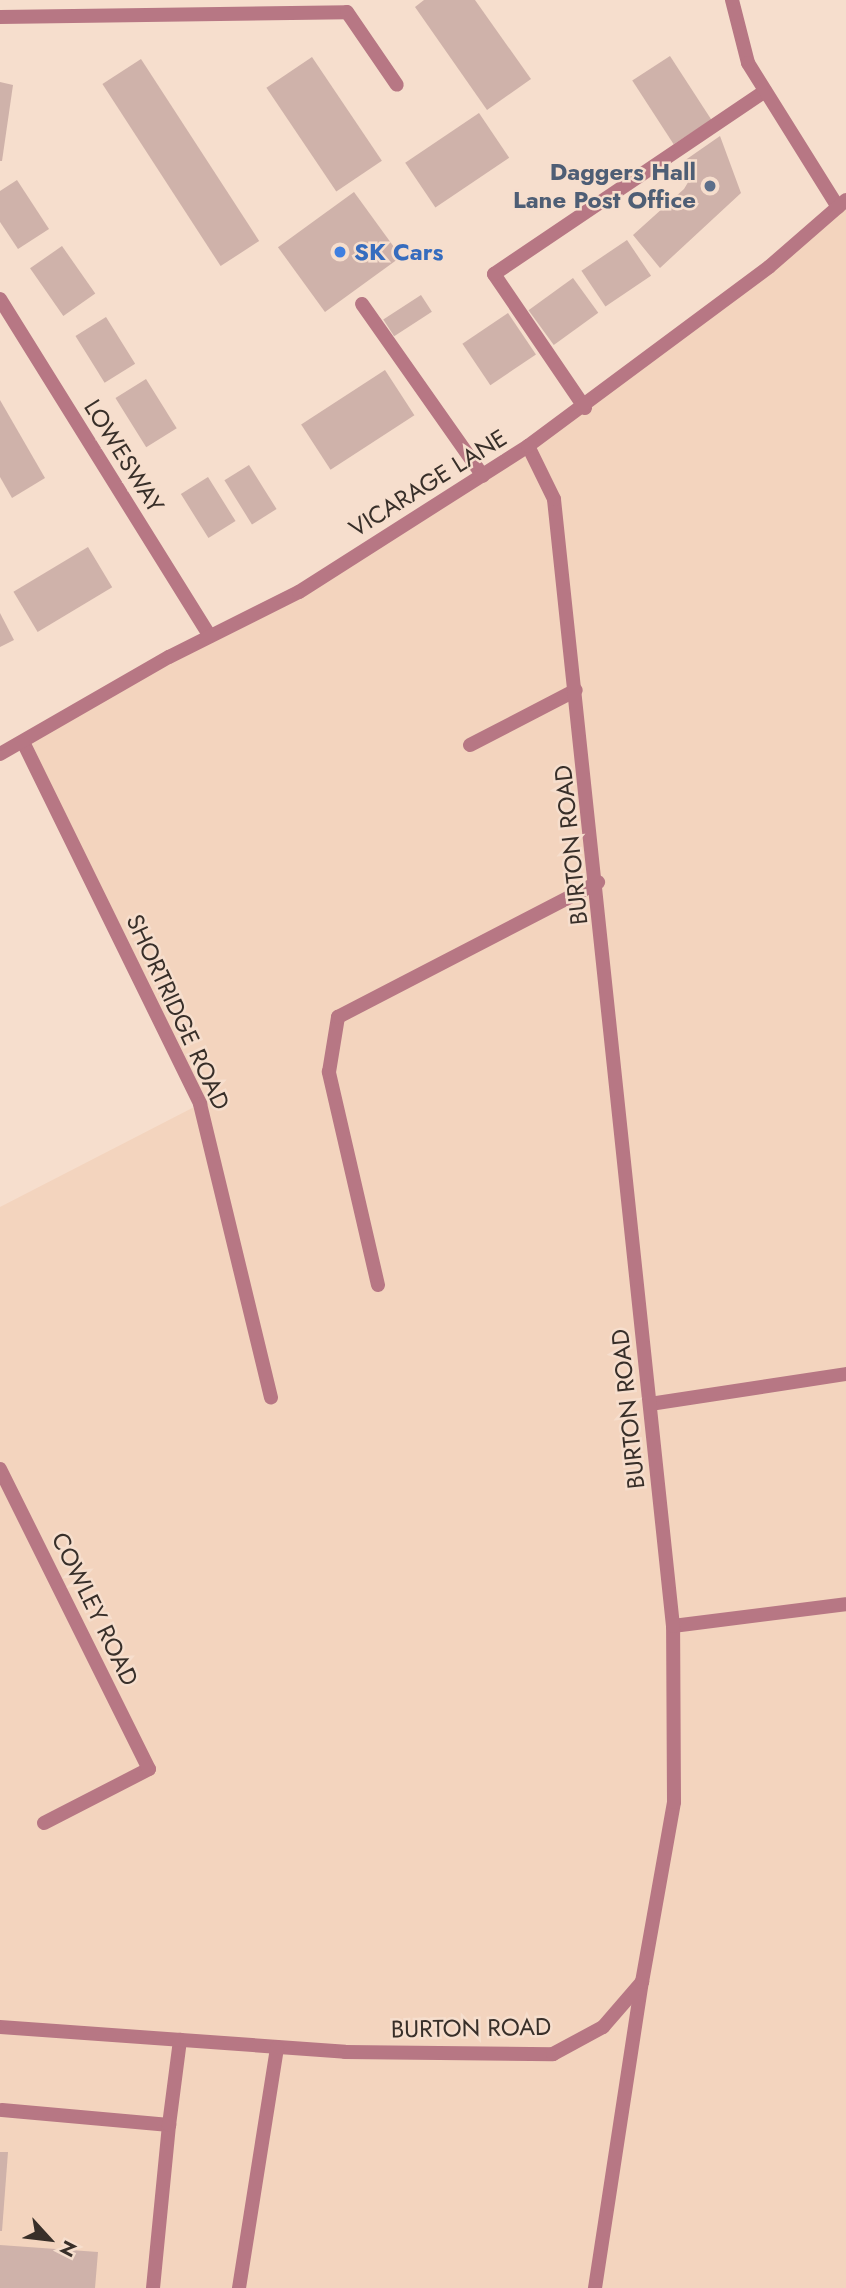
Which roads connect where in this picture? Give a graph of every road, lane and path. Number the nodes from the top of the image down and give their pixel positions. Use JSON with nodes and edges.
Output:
{"nodes":[{"id":1,"x":732,"y":0,"type":"edge"},
{"id":2,"x":347,"y":6,"type":"edge"},
{"id":3,"x":0,"y":17,"type":"edge"},
{"id":4,"x":397,"y":85,"type":"dead end"},
{"id":5,"x":765,"y":91,"type":"junction"},
{"id":6,"x":842,"y":203,"type":"edge"},
{"id":7,"x":0,"y":299,"type":"edge"},
{"id":8,"x":362,"y":304,"type":"dead end"},
{"id":9,"x":585,"y":408,"type":"junction"},
{"id":10,"x":528,"y":446,"type":"junction"},
{"id":11,"x":483,"y":476,"type":"junction"},
{"id":12,"x":210,"y":636,"type":"junction"},
{"id":13,"x":576,"y":690,"type":"junction"},
{"id":14,"x":23,"y":742,"type":"junction"},
{"id":15,"x":470,"y":745,"type":"dead end"},
{"id":16,"x":0,"y":754,"type":"edge"},
{"id":17,"x":598,"y":882,"type":"junction"},
{"id":18,"x":378,"y":1285,"type":"dead end"},
{"id":19,"x":846,"y":1374,"type":"edge"},
{"id":20,"x":271,"y":1398,"type":"dead end"},
{"id":21,"x":650,"y":1404,"type":"junction"},
{"id":22,"x":0,"y":1469,"type":"edge"},
{"id":23,"x":846,"y":1604,"type":"edge"},
{"id":24,"x":673,"y":1626,"type":"junction"},
{"id":25,"x":44,"y":1823,"type":"dead end"},
{"id":26,"x":642,"y":1982,"type":"junction"},
{"id":27,"x":0,"y":2027,"type":"edge"},
{"id":28,"x":180,"y":2040,"type":"junction"},
{"id":29,"x":277,"y":2047,"type":"junction"},
{"id":30,"x":2,"y":2110,"type":"dead end"},
{"id":31,"x":169,"y":2125,"type":"junction"},
{"id":32,"x":153,"y":2288,"type":"edge"},
{"id":33,"x":239,"y":2288,"type":"edge"},
{"id":34,"x":595,"y":2288,"type":"edge"}],
"edges":[{"from":1,"to":5,"type":"street"},
{"from":2,"to":3,"type":"street"},
{"from":2,"to":4,"type":"street"},
{"from":5,"to":6,"type":"street"},
{"from":5,"to":9,"type":"street"},
{"from":6,"to":9,"type":"street","name":"VICARAGE LANE"},
{"from":7,"to":12,"type":"street","name":"LOWESWAY"},
{"from":8,"to":11,"type":"street"},
{"from":9,"to":10,"type":"street","name":"VICARAGE LANE"},
{"from":10,"to":11,"type":"street","name":"VICARAGE LANE"},
{"from":10,"to":13,"type":"street","name":"BURTON ROAD"},
{"from":11,"to":12,"type":"street","name":"VICARAGE LANE"},
{"from":12,"to":14,"type":"street","name":"VICARAGE LANE"},
{"from":13,"to":15,"type":"street"},
{"from":13,"to":17,"type":"street","name":"BURTON ROAD"},
{"from":14,"to":16,"type":"street","name":"VICARAGE LANE"},
{"from":14,"to":20,"type":"street","name":"SHORTRIDGE ROAD"},
{"from":17,"to":18,"type":"street"},
{"from":17,"to":21,"type":"street","name":"BURTON ROAD"},
{"from":19,"to":21,"type":"street"},
{"from":21,"to":24,"type":"street","name":"BURTON ROAD"},
{"from":22,"to":25,"type":"street","name":"COWLEY ROAD"},
{"from":23,"to":24,"type":"street"},
{"from":24,"to":26,"type":"street","name":"BURTON ROAD"},
{"from":26,"to":29,"type":"street","name":"BURTON ROAD"},
{"from":26,"to":34,"type":"street"},
{"from":27,"to":28,"type":"street","name":"BURTON ROAD"},
{"from":28,"to":29,"type":"street","name":"BURTON ROAD"},
{"from":28,"to":31,"type":"street"},
{"from":29,"to":33,"type":"street"},
{"from":30,"to":31,"type":"street"},
{"from":31,"to":32,"type":"street"}]}
